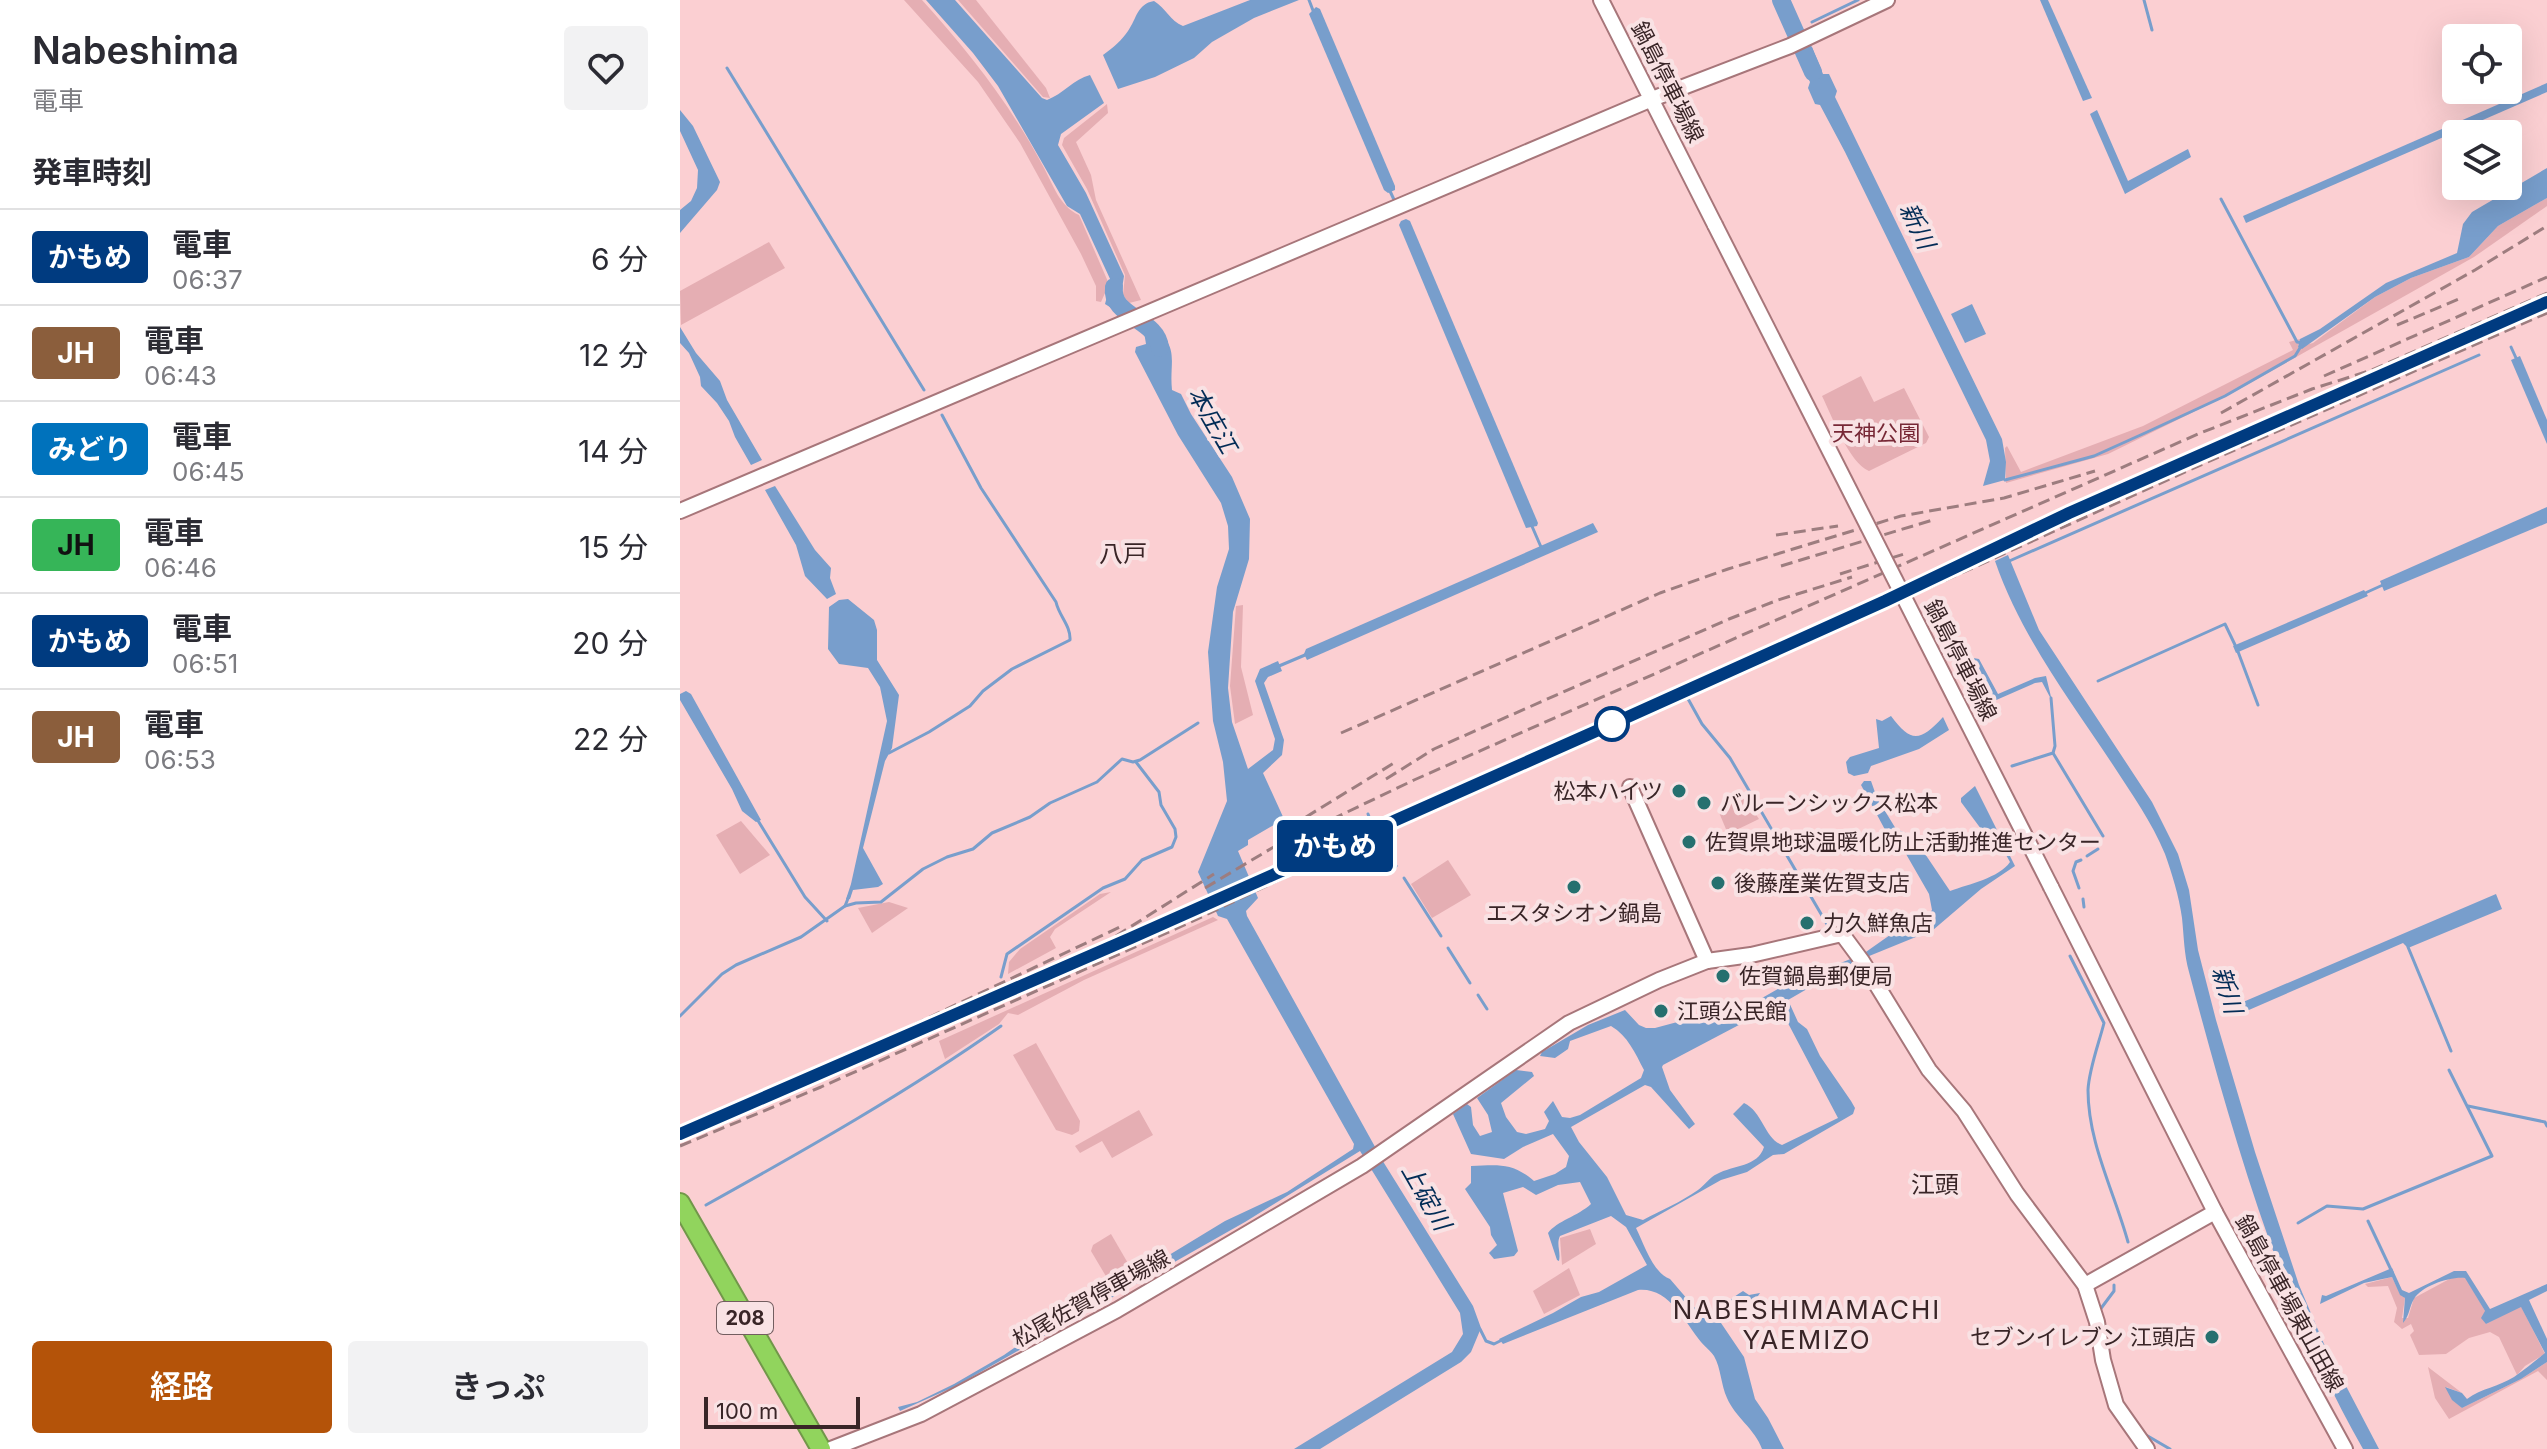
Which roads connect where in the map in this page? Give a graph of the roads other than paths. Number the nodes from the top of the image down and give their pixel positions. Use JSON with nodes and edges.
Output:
{"nodes":[{"id":1,"x":1601,"y":0,"type":"edge"},
{"id":2,"x":1887,"y":0,"type":"edge"},
{"id":3,"x":1652,"y":99,"type":"junction"},
{"id":4,"x":680,"y":511,"type":"edge"},
{"id":5,"x":1630,"y":787,"type":"dead end"},
{"id":6,"x":1707,"y":961,"type":"junction"},
{"id":7,"x":680,"y":1203,"type":"edge"},
{"id":8,"x":2215,"y":1212,"type":"junction"},
{"id":9,"x":680,"y":1224,"type":"edge"},
{"id":10,"x":2085,"y":1285,"type":"junction"},
{"id":11,"x":810,"y":1442,"type":"edge"},
{"id":12,"x":831,"y":1449,"type":"edge"},
{"id":13,"x":2147,"y":1449,"type":"edge"},
{"id":14,"x":2345,"y":1449,"type":"edge"}],
"edges":[{"from":1,"to":3,"type":"main road","name":"鍋島停車場線"},
{"from":2,"to":3,"type":"main road"},
{"from":3,"to":4,"type":"main road"},
{"from":3,"to":8,"type":"main road","name":"鍋島停車場線","bridge":true},
{"from":5,"to":6,"type":"main road"},
{"from":6,"to":10,"type":"main road"},
{"from":6,"to":12,"type":"main road","name":"松尾佐賀停車場線"},
{"from":7,"to":11,"type":"highway","number":"208"},
{"from":8,"to":10,"type":"main road","name":"鍋島停車場東山田線"},
{"from":8,"to":14,"type":"main road","name":"鍋島停車場東山田線"},
{"from":9,"to":11,"type":"highway","number":"208"},
{"from":10,"to":13,"type":"main road"}]}
